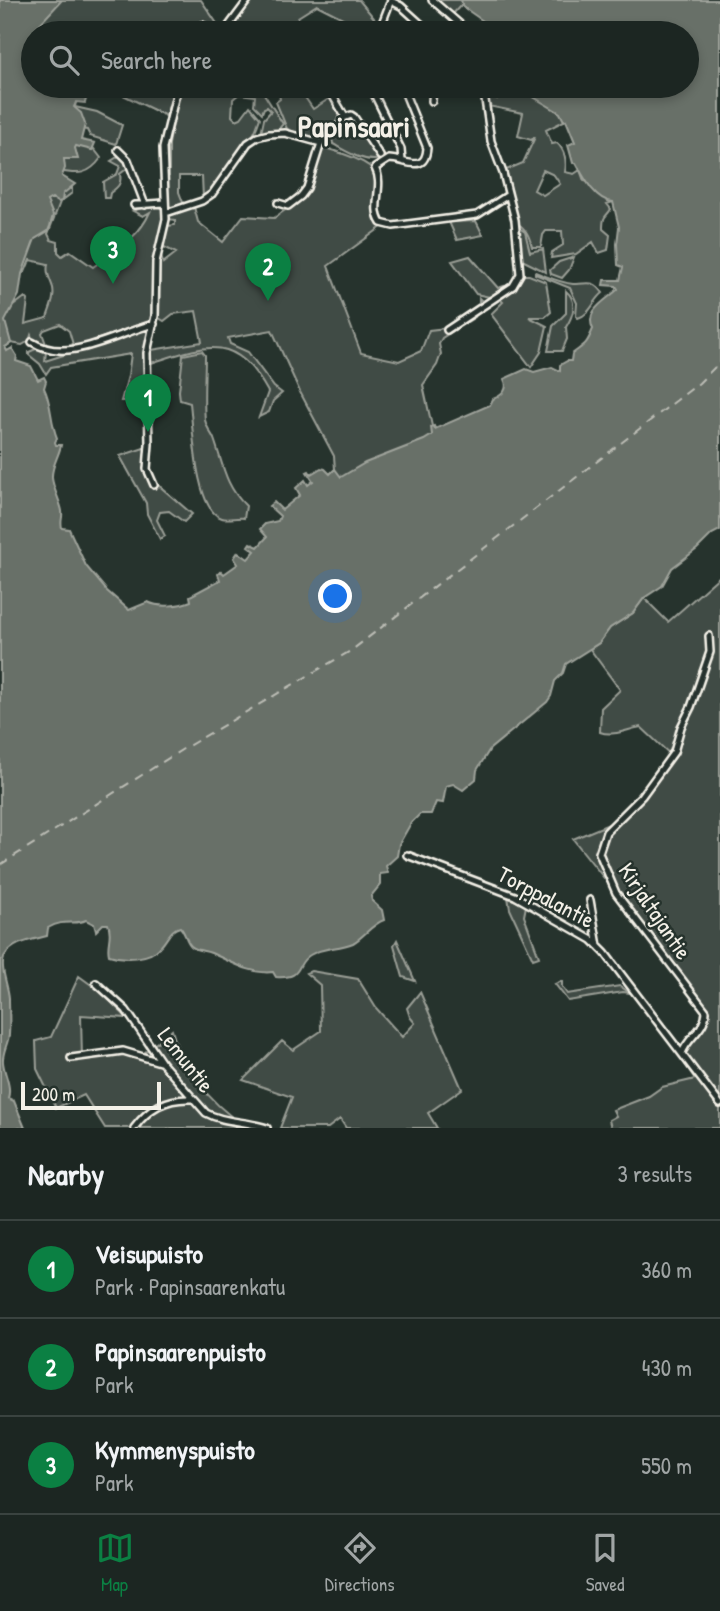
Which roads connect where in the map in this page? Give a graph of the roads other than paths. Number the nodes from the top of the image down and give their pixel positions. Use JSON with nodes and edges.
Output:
{"nodes":[{"id":1,"x":248,"y":0,"type":"edge"},
{"id":2,"x":432,"y":0,"type":"edge"},
{"id":3,"x":391,"y":1,"type":"edge"},
{"id":4,"x":231,"y":21,"type":"edge"},
{"id":5,"x":383,"y":21,"type":"edge"},
{"id":6,"x":418,"y":21,"type":"edge"},
{"id":7,"x":456,"y":21,"type":"edge"},
{"id":8,"x":175,"y":98,"type":"edge"},
{"id":9,"x":336,"y":98,"type":"edge"},
{"id":10,"x":376,"y":98,"type":"edge"},
{"id":11,"x":407,"y":98,"type":"edge"},
{"id":12,"x":432,"y":98,"type":"edge"},
{"id":13,"x":485,"y":98,"type":"edge"},
{"id":14,"x":432,"y":101,"type":"dead end"},
{"id":15,"x":344,"y":118,"type":"junction"},
{"id":16,"x":323,"y":142,"type":"junction"},
{"id":17,"x":118,"y":150,"type":"dead end"},
{"id":18,"x":380,"y":156,"type":"dead end"},
{"id":19,"x":402,"y":161,"type":"junction"},
{"id":20,"x":508,"y":195,"type":"junction"},
{"id":21,"x":278,"y":203,"type":"dead end"},
{"id":22,"x":164,"y":204,"type":"junction"},
{"id":23,"x":134,"y":205,"type":"dead end"},
{"id":24,"x":145,"y":205,"type":"junction"},
{"id":25,"x":166,"y":213,"type":"junction"},
{"id":26,"x":154,"y":324,"type":"junction"},
{"id":27,"x":447,"y":330,"type":"dead end"},
{"id":28,"x":32,"y":342,"type":"dead end"},
{"id":29,"x":154,"y":485,"type":"dead end"},
{"id":30,"x":709,"y":636,"type":"dead end"},
{"id":31,"x":407,"y":855,"type":"dead end"},
{"id":32,"x":590,"y":900,"type":"dead end"},
{"id":33,"x":598,"y":946,"type":"junction"},
{"id":34,"x":96,"y":982,"type":"dead end"},
{"id":35,"x":682,"y":1053,"type":"junction"},
{"id":36,"x":71,"y":1058,"type":"dead end"},
{"id":37,"x":162,"y":1063,"type":"junction"},
{"id":38,"x":191,"y":1099,"type":"junction"},
{"id":39,"x":720,"y":1104,"type":"edge"},
{"id":40,"x":134,"y":1128,"type":"edge"},
{"id":41,"x":267,"y":1128,"type":"edge"}],
"edges":[{"from":1,"to":4,"type":"street"},
{"from":2,"to":7,"type":"street"},
{"from":3,"to":5,"type":"street"},
{"from":3,"to":6,"type":"street"},
{"from":8,"to":22,"type":"street"},
{"from":9,"to":15,"type":"street"},
{"from":10,"to":19,"type":"street"},
{"from":11,"to":19,"type":"street"},
{"from":12,"to":14,"type":"street"},
{"from":13,"to":20,"type":"street"},
{"from":15,"to":16,"type":"street"},
{"from":15,"to":18,"type":"street"},
{"from":16,"to":21,"type":"street"},
{"from":16,"to":25,"type":"street"},
{"from":17,"to":24,"type":"street"},
{"from":19,"to":20,"type":"street"},
{"from":20,"to":27,"type":"street"},
{"from":22,"to":24,"type":"street"},
{"from":22,"to":25,"type":"street"},
{"from":23,"to":24,"type":"street"},
{"from":25,"to":26,"type":"street"},
{"from":26,"to":28,"type":"street"},
{"from":26,"to":29,"type":"street"},
{"from":30,"to":35,"type":"street","name":"Kirjaltajantie"},
{"from":31,"to":33,"type":"street","name":"Torppalantie"},
{"from":32,"to":33,"type":"street"},
{"from":33,"to":35,"type":"street","name":"Torppalantie"},
{"from":34,"to":37,"type":"street","name":"Lemuntie"},
{"from":35,"to":39,"type":"street","name":"Torppalantie"},
{"from":36,"to":37,"type":"street"},
{"from":37,"to":38,"type":"street","name":"Lemuntie"},
{"from":38,"to":40,"type":"street"},
{"from":38,"to":41,"type":"street","name":"Lemuntie"}]}
